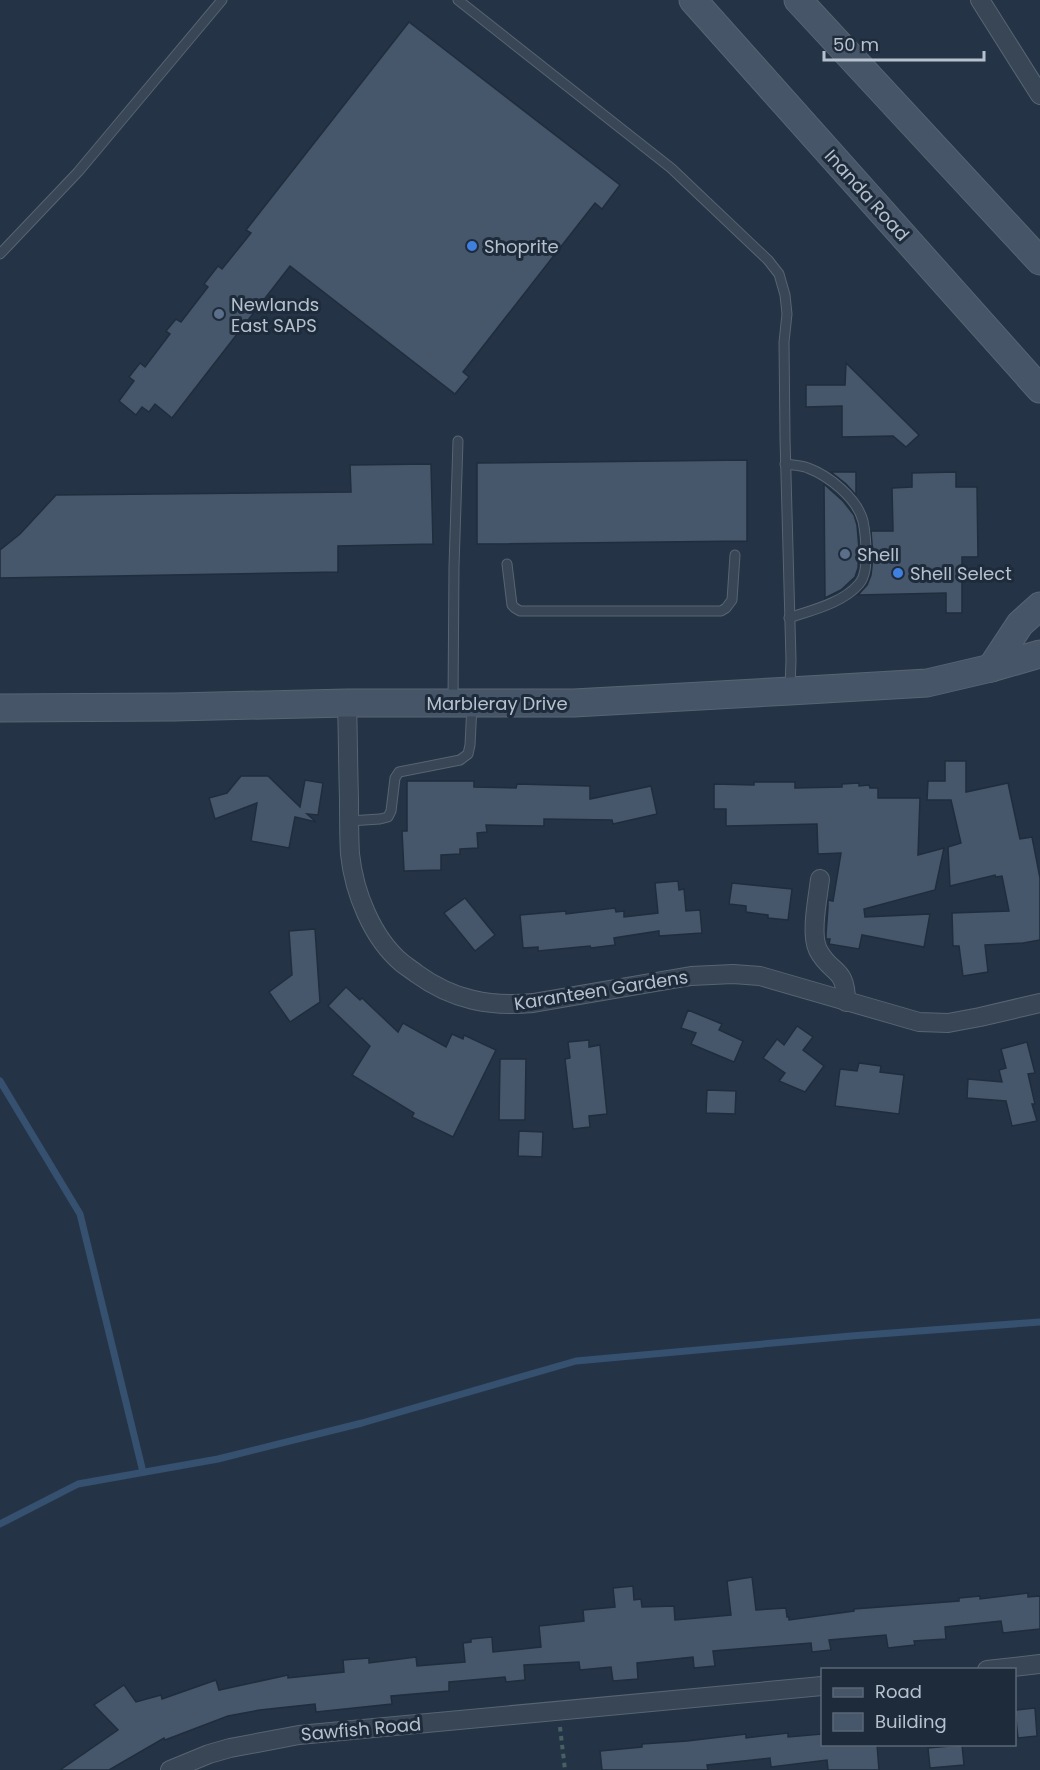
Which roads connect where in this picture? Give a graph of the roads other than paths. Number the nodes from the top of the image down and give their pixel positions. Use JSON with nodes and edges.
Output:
{"nodes":[{"id":1,"x":222,"y":0,"type":"edge"},
{"id":2,"x":458,"y":0,"type":"edge"},
{"id":3,"x":693,"y":0,"type":"edge"},
{"id":4,"x":798,"y":0,"type":"edge"},
{"id":5,"x":980,"y":0,"type":"edge"},
{"id":6,"x":1033,"y":68,"type":"edge"},
{"id":7,"x":1040,"y":95,"type":"edge"},
{"id":8,"x":0,"y":254,"type":"edge"},
{"id":9,"x":1040,"y":261,"type":"edge"},
{"id":10,"x":1040,"y":389,"type":"edge"},
{"id":11,"x":458,"y":441,"type":"dead end"},
{"id":12,"x":785,"y":464,"type":"junction"},
{"id":13,"x":735,"y":555,"type":"dead end"},
{"id":14,"x":507,"y":564,"type":"dead end"},
{"id":15,"x":1040,"y":606,"type":"edge"},
{"id":16,"x":789,"y":618,"type":"junction"},
{"id":17,"x":1040,"y":654,"type":"edge"},
{"id":18,"x":991,"y":668,"type":"junction"},
{"id":19,"x":790,"y":692,"type":"junction"},
{"id":20,"x":347,"y":703,"type":"junction"},
{"id":21,"x":462,"y":703,"type":"junction"},
{"id":22,"x":0,"y":708,"type":"edge"},
{"id":23,"x":350,"y":821,"type":"junction"},
{"id":24,"x":820,"y":879,"type":"dead end"},
{"id":25,"x":846,"y":1002,"type":"junction"},
{"id":26,"x":1040,"y":1003,"type":"edge"},
{"id":27,"x":1040,"y":1664,"type":"edge"},
{"id":28,"x":1005,"y":1668,"type":"edge"},
{"id":29,"x":821,"y":1686,"type":"edge"},
{"id":30,"x":170,"y":1770,"type":"edge"}],
"edges":[{"from":1,"to":8,"type":"lane"},
{"from":2,"to":12,"type":"lane"},
{"from":3,"to":10,"type":"street","name":"Inanda Road"},
{"from":4,"to":9,"type":"street"},
{"from":5,"to":6,"type":"street"},
{"from":6,"to":7,"type":"street"},
{"from":11,"to":21,"type":"lane"},
{"from":12,"to":16,"type":"lane"},
{"from":12,"to":16,"type":"lane"},
{"from":13,"to":14,"type":"lane"},
{"from":15,"to":18,"type":"street"},
{"from":16,"to":19,"type":"lane"},
{"from":17,"to":18,"type":"street","name":"Marbleray Drive"},
{"from":18,"to":19,"type":"street","name":"Marbleray Drive"},
{"from":19,"to":21,"type":"street","name":"Marbleray Drive"},
{"from":20,"to":21,"type":"street","name":"Marbleray Drive"},
{"from":20,"to":22,"type":"street","name":"Marbleray Drive"},
{"from":20,"to":23,"type":"street","name":"Karanteen Gardens"},
{"from":21,"to":23,"type":"lane"},
{"from":23,"to":25,"type":"street","name":"Karanteen Gardens"},
{"from":24,"to":25,"type":"street"},
{"from":25,"to":26,"type":"street","name":"Karanteen Gardens"},
{"from":27,"to":28,"type":"street"},
{"from":29,"to":30,"type":"street","name":"Sawfish Road"}]}
